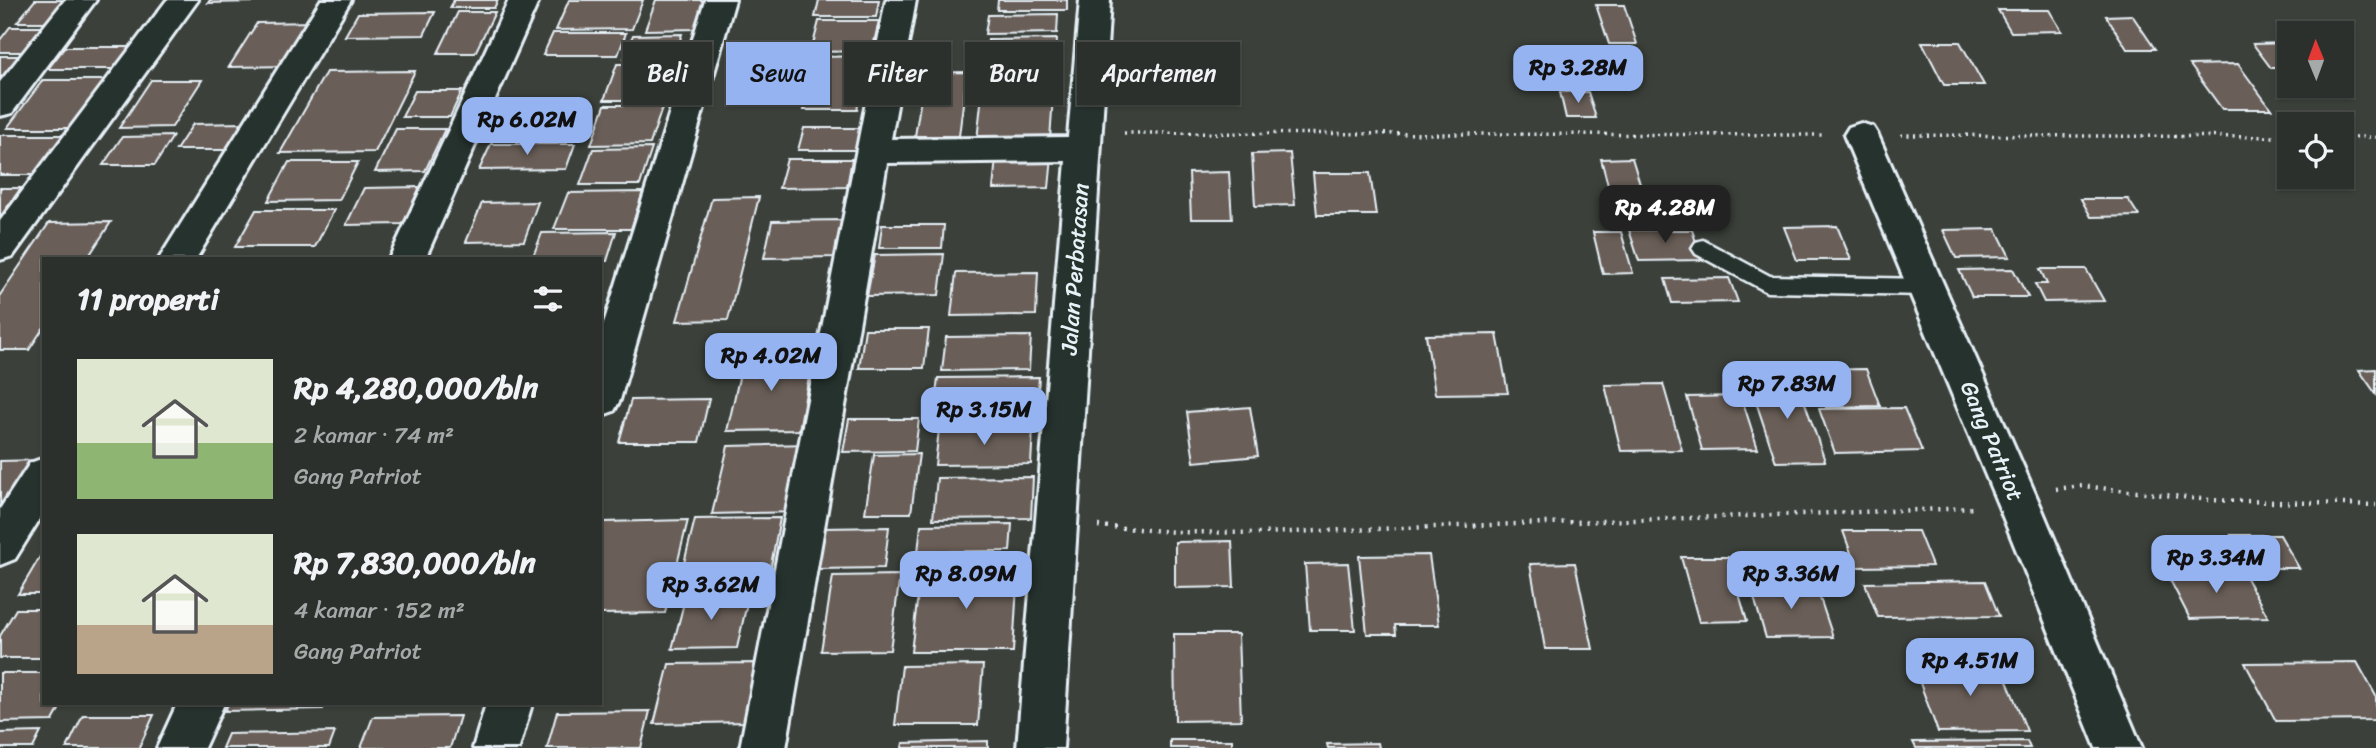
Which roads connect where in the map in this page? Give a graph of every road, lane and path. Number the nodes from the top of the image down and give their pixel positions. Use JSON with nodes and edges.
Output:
{"nodes":[{"id":1,"x":81,"y":0,"type":"edge"},
{"id":2,"x":183,"y":0,"type":"edge"},
{"id":3,"x":336,"y":0,"type":"edge"},
{"id":4,"x":524,"y":0,"type":"edge"},
{"id":5,"x":720,"y":0,"type":"edge"},
{"id":6,"x":901,"y":0,"type":"edge"},
{"id":7,"x":1095,"y":0,"type":"edge"},
{"id":8,"x":0,"y":105,"type":"edge"},
{"id":9,"x":1861,"y":135,"type":"junction"},
{"id":10,"x":2277,"y":137,"type":"edge"},
{"id":11,"x":2354,"y":137,"type":"edge"},
{"id":12,"x":2376,"y":137,"type":"edge"},
{"id":13,"x":1084,"y":141,"type":"junction"},
{"id":14,"x":872,"y":151,"type":"junction"},
{"id":15,"x":0,"y":247,"type":"edge"},
{"id":16,"x":1703,"y":248,"type":"dead end"},
{"id":17,"x":178,"y":257,"type":"edge"},
{"id":18,"x":408,"y":257,"type":"edge"},
{"id":19,"x":1927,"y":287,"type":"junction"},
{"id":20,"x":602,"y":393,"type":"edge"},
{"id":21,"x":42,"y":478,"type":"edge"},
{"id":22,"x":2376,"y":505,"type":"edge"},
{"id":23,"x":2020,"y":507,"type":"junction"},
{"id":24,"x":1056,"y":523,"type":"junction"},
{"id":25,"x":0,"y":546,"type":"edge"},
{"id":26,"x":201,"y":705,"type":"edge"},
{"id":27,"x":509,"y":705,"type":"edge"},
{"id":28,"x":180,"y":748,"type":"edge"},
{"id":29,"x":496,"y":748,"type":"edge"},
{"id":30,"x":763,"y":748,"type":"edge"},
{"id":31,"x":1040,"y":748,"type":"edge"},
{"id":32,"x":2119,"y":748,"type":"edge"}],
"edges":[{"from":1,"to":8,"type":"street"},
{"from":2,"to":15,"type":"street"},
{"from":3,"to":17,"type":"street"},
{"from":4,"to":18,"type":"street"},
{"from":5,"to":20,"type":"street"},
{"from":6,"to":14,"type":"street"},
{"from":7,"to":13,"type":"street","name":"Jalan Perbatasan"},
{"from":9,"to":10,"type":"path"},
{"from":9,"to":13,"type":"path"},
{"from":9,"to":19,"type":"street","name":"Gang Patriot"},
{"from":11,"to":12,"type":"path"},
{"from":13,"to":14,"type":"street"},
{"from":13,"to":24,"type":"street","name":"Jalan Perbatasan"},
{"from":14,"to":30,"type":"street"},
{"from":16,"to":19,"type":"lane"},
{"from":19,"to":23,"type":"street","name":"Gang Patriot"},
{"from":21,"to":25,"type":"street"},
{"from":22,"to":23,"type":"path"},
{"from":23,"to":24,"type":"path"},
{"from":23,"to":32,"type":"street","name":"Gang Patriot"},
{"from":24,"to":31,"type":"street","name":"Jalan Perbatasan"},
{"from":26,"to":28,"type":"street"},
{"from":27,"to":29,"type":"street"}]}
